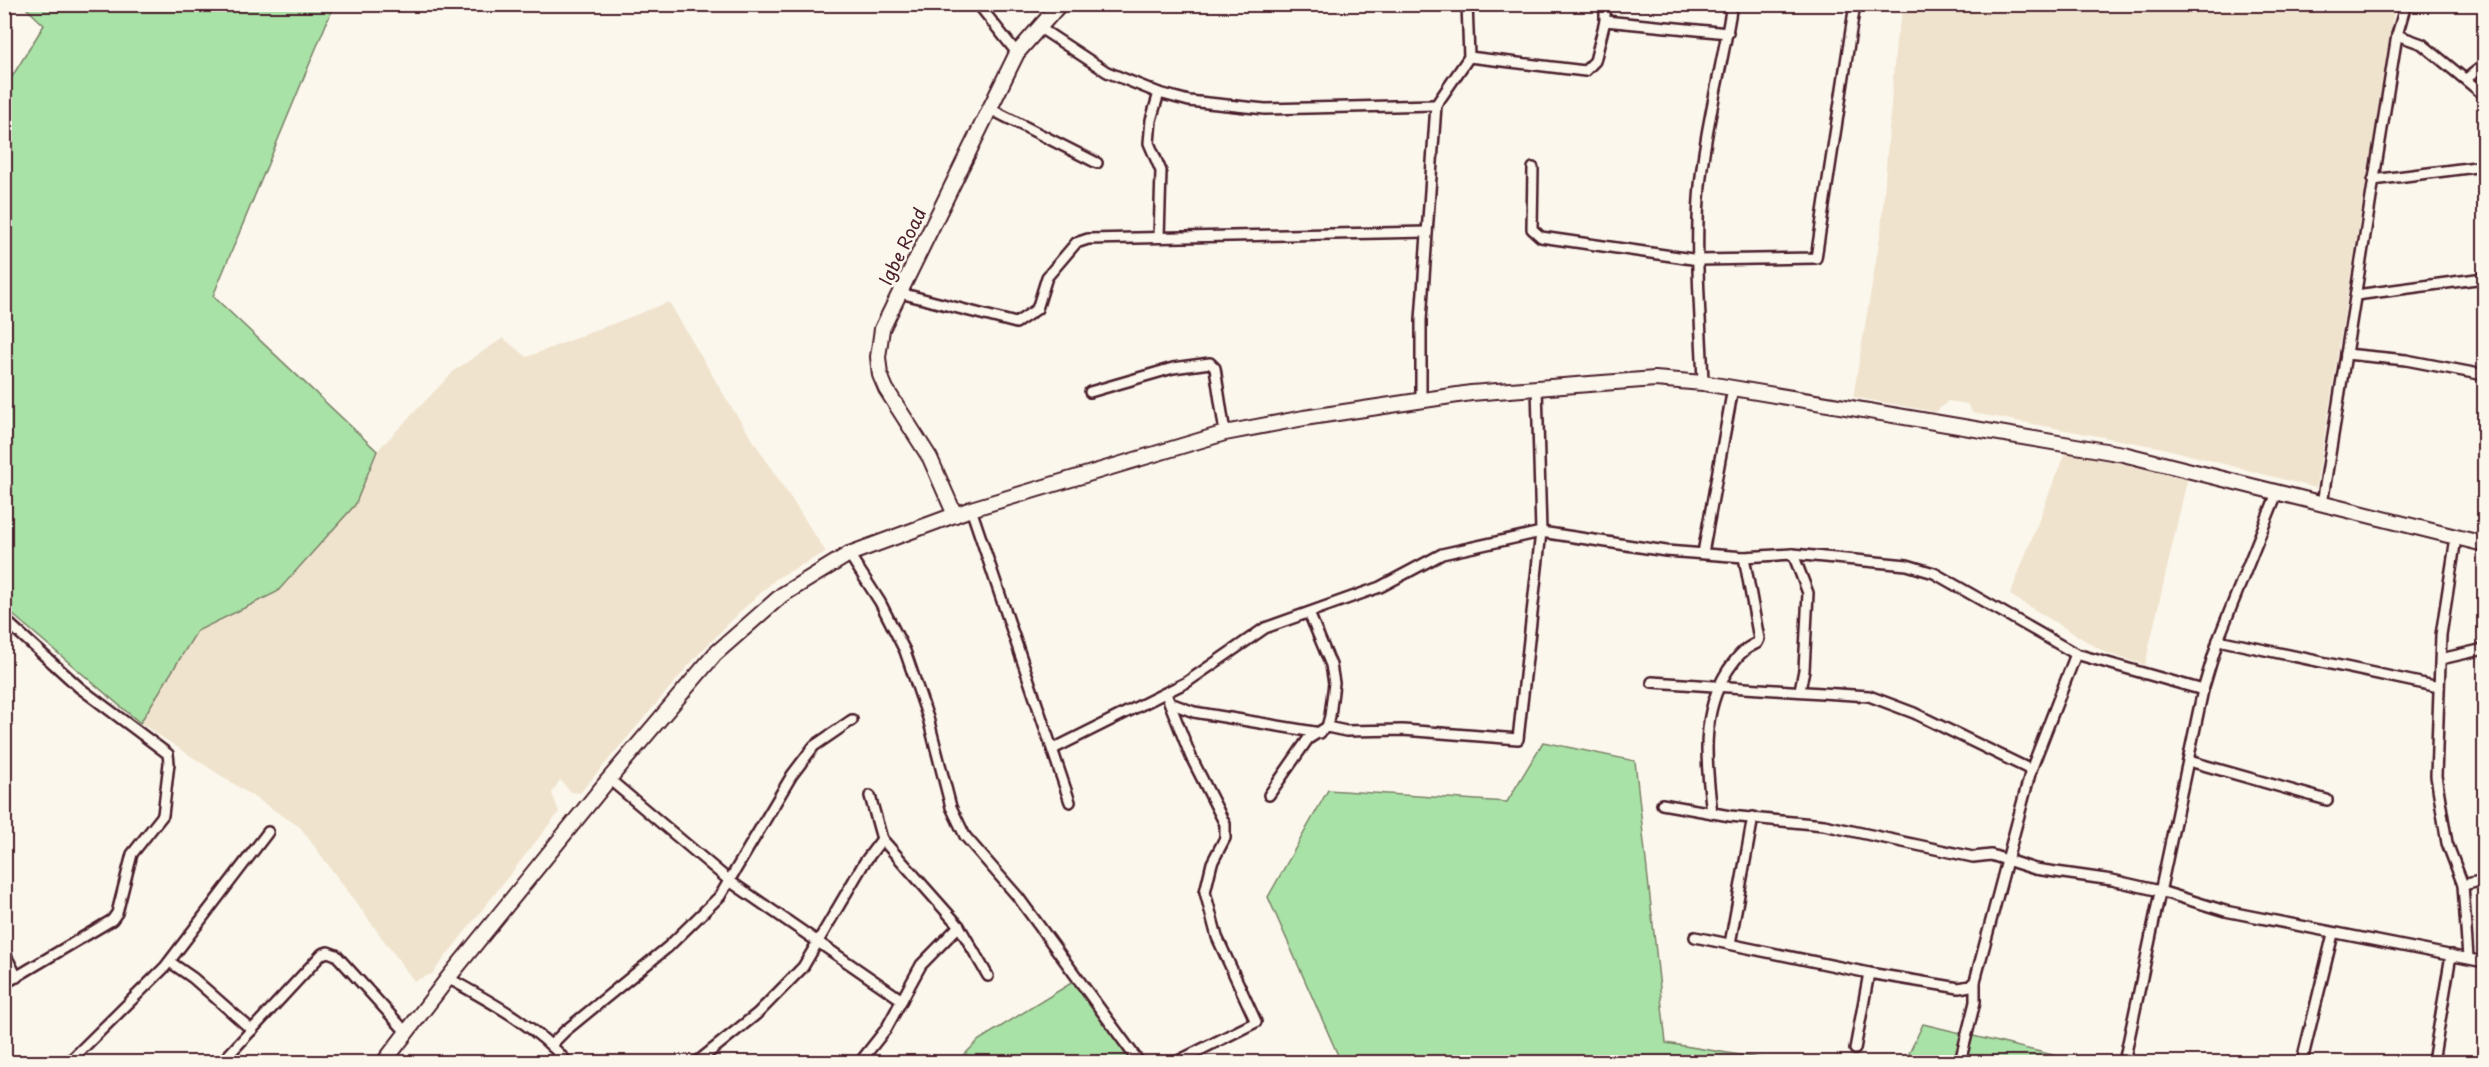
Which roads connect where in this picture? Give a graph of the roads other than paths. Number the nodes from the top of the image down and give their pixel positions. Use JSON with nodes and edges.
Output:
{"nodes":[{"id":1,"x":978,"y":4,"type":"edge"},
{"id":2,"x":1059,"y":4,"type":"edge"},
{"id":3,"x":1467,"y":4,"type":"edge"},
{"id":4,"x":1605,"y":4,"type":"edge"},
{"id":5,"x":1732,"y":4,"type":"edge"},
{"id":6,"x":1855,"y":4,"type":"edge"},
{"id":7,"x":2406,"y":4,"type":"edge"},
{"id":8,"x":1605,"y":21,"type":"junction"},
{"id":9,"x":1040,"y":28,"type":"junction"},
{"id":10,"x":1728,"y":33,"type":"junction"},
{"id":11,"x":2397,"y":35,"type":"junction"},
{"id":12,"x":1017,"y":53,"type":"junction"},
{"id":13,"x":1469,"y":57,"type":"junction"},
{"id":14,"x":2484,"y":65,"type":"edge"},
{"id":15,"x":2466,"y":79,"type":"junction"},
{"id":16,"x":1159,"y":93,"type":"junction"},
{"id":17,"x":2484,"y":95,"type":"edge"},
{"id":18,"x":1436,"y":105,"type":"junction"},
{"id":19,"x":990,"y":109,"type":"junction"},
{"id":20,"x":1097,"y":163,"type":"dead end"},
{"id":21,"x":2484,"y":166,"type":"edge"},
{"id":22,"x":1533,"y":168,"type":"dead end"},
{"id":23,"x":2373,"y":180,"type":"junction"},
{"id":24,"x":1427,"y":232,"type":"junction"},
{"id":25,"x":1159,"y":237,"type":"junction"},
{"id":26,"x":1699,"y":260,"type":"junction"},
{"id":27,"x":2484,"y":278,"type":"edge"},
{"id":28,"x":900,"y":293,"type":"junction"},
{"id":29,"x":2356,"y":295,"type":"junction"},
{"id":30,"x":2346,"y":354,"type":"junction"},
{"id":31,"x":2484,"y":375,"type":"edge"},
{"id":32,"x":1703,"y":383,"type":"junction"},
{"id":33,"x":1537,"y":387,"type":"junction"},
{"id":34,"x":1732,"y":388,"type":"junction"},
{"id":35,"x":1090,"y":392,"type":"dead end"},
{"id":36,"x":1421,"y":399,"type":"junction"},
{"id":37,"x":1224,"y":433,"type":"junction"},
{"id":38,"x":2277,"y":493,"type":"junction"},
{"id":39,"x":2322,"y":504,"type":"junction"},
{"id":40,"x":971,"y":509,"type":"junction"},
{"id":41,"x":955,"y":515,"type":"junction"},
{"id":42,"x":1540,"y":532,"type":"junction"},
{"id":43,"x":2456,"y":538,"type":"junction"},
{"id":44,"x":2484,"y":544,"type":"edge"},
{"id":45,"x":1703,"y":553,"type":"junction"},
{"id":46,"x":849,"y":554,"type":"junction"},
{"id":47,"x":1793,"y":554,"type":"junction"},
{"id":48,"x":1744,"y":557,"type":"junction"},
{"id":49,"x":1309,"y":613,"type":"junction"},
{"id":50,"x":4,"y":619,"type":"edge"},
{"id":51,"x":2218,"y":640,"type":"junction"},
{"id":52,"x":2484,"y":649,"type":"edge"},
{"id":53,"x":2076,"y":654,"type":"junction"},
{"id":54,"x":2441,"y":659,"type":"junction"},
{"id":55,"x":1652,"y":682,"type":"dead end"},
{"id":56,"x":2439,"y":687,"type":"junction"},
{"id":57,"x":1716,"y":688,"type":"junction"},
{"id":58,"x":1800,"y":690,"type":"junction"},
{"id":59,"x":2203,"y":690,"type":"junction"},
{"id":60,"x":1168,"y":699,"type":"junction"},
{"id":61,"x":852,"y":720,"type":"dead end"},
{"id":62,"x":1323,"y":730,"type":"junction"},
{"id":63,"x":1053,"y":749,"type":"junction"},
{"id":64,"x":2189,"y":761,"type":"junction"},
{"id":65,"x":2031,"y":770,"type":"junction"},
{"id":66,"x":609,"y":779,"type":"junction"},
{"id":67,"x":1269,"y":795,"type":"dead end"},
{"id":68,"x":870,"y":796,"type":"dead end"},
{"id":69,"x":2328,"y":800,"type":"dead end"},
{"id":70,"x":1070,"y":802,"type":"dead end"},
{"id":71,"x":1662,"y":804,"type":"dead end"},
{"id":72,"x":1712,"y":813,"type":"junction"},
{"id":73,"x":1753,"y":817,"type":"junction"},
{"id":74,"x":268,"y":832,"type":"dead end"},
{"id":75,"x":882,"y":839,"type":"junction"},
{"id":76,"x":2006,"y":860,"type":"junction"},
{"id":77,"x":2484,"y":880,"type":"edge"},
{"id":78,"x":731,"y":882,"type":"junction"},
{"id":79,"x":2463,"y":885,"type":"junction"},
{"id":80,"x":2160,"y":891,"type":"junction"},
{"id":81,"x":959,"y":926,"type":"junction"},
{"id":82,"x":2333,"y":934,"type":"junction"},
{"id":83,"x":1695,"y":938,"type":"dead end"},
{"id":84,"x":819,"y":942,"type":"junction"},
{"id":85,"x":1730,"y":944,"type":"junction"},
{"id":86,"x":4,"y":952,"type":"edge"},
{"id":87,"x":2451,"y":955,"type":"junction"},
{"id":88,"x":2468,"y":958,"type":"junction"},
{"id":89,"x":170,"y":962,"type":"junction"},
{"id":90,"x":2484,"y":962,"type":"edge"},
{"id":91,"x":1869,"y":973,"type":"junction"},
{"id":92,"x":17,"y":976,"type":"junction"},
{"id":93,"x":988,"y":976,"type":"dead end"},
{"id":94,"x":448,"y":978,"type":"junction"},
{"id":95,"x":1975,"y":981,"type":"junction"},
{"id":96,"x":4,"y":984,"type":"edge"},
{"id":97,"x":902,"y":1000,"type":"junction"},
{"id":98,"x":252,"y":1030,"type":"junction"},
{"id":99,"x":408,"y":1033,"type":"junction"},
{"id":100,"x":552,"y":1045,"type":"junction"},
{"id":101,"x":1855,"y":1049,"type":"dead end"},
{"id":102,"x":561,"y":1060,"type":"edge"},
{"id":103,"x":2302,"y":1061,"type":"edge"},
{"id":104,"x":69,"y":1062,"type":"edge"},
{"id":105,"x":222,"y":1062,"type":"edge"},
{"id":106,"x":384,"y":1062,"type":"edge"},
{"id":107,"x":697,"y":1062,"type":"edge"},
{"id":108,"x":860,"y":1062,"type":"edge"},
{"id":109,"x":1139,"y":1062,"type":"edge"},
{"id":110,"x":1176,"y":1062,"type":"edge"},
{"id":111,"x":1960,"y":1062,"type":"edge"},
{"id":112,"x":2124,"y":1062,"type":"edge"},
{"id":113,"x":2433,"y":1062,"type":"edge"}],
"edges":[{"from":1,"to":12,"type":"street"},
{"from":2,"to":9,"type":"main road","name":"Igbe Road"},
{"from":3,"to":13,"type":"street"},
{"from":4,"to":8,"type":"street"},
{"from":5,"to":10,"type":"street"},
{"from":6,"to":26,"type":"street"},
{"from":7,"to":11,"type":"street"},
{"from":8,"to":10,"type":"street"},
{"from":8,"to":13,"type":"street"},
{"from":9,"to":12,"type":"main road","name":"Igbe Road"},
{"from":9,"to":16,"type":"street"},
{"from":10,"to":26,"type":"street"},
{"from":11,"to":15,"type":"street"},
{"from":11,"to":23,"type":"street"},
{"from":12,"to":19,"type":"main road","name":"Igbe Road"},
{"from":13,"to":18,"type":"street"},
{"from":14,"to":15,"type":"street"},
{"from":15,"to":17,"type":"street"},
{"from":16,"to":18,"type":"street"},
{"from":16,"to":25,"type":"street"},
{"from":18,"to":24,"type":"street"},
{"from":19,"to":20,"type":"street"},
{"from":19,"to":28,"type":"main road","name":"Igbe Road"},
{"from":21,"to":23,"type":"street"},
{"from":22,"to":26,"type":"street"},
{"from":23,"to":29,"type":"street"},
{"from":24,"to":25,"type":"street"},
{"from":24,"to":36,"type":"street"},
{"from":25,"to":28,"type":"street"},
{"from":26,"to":32,"type":"street"},
{"from":27,"to":29,"type":"street"},
{"from":28,"to":41,"type":"main road","name":"Igbe Road"},
{"from":29,"to":30,"type":"street"},
{"from":30,"to":31,"type":"street"},
{"from":30,"to":39,"type":"street"},
{"from":32,"to":33,"type":"main road"},
{"from":32,"to":34,"type":"main road"},
{"from":33,"to":36,"type":"main road"},
{"from":33,"to":42,"type":"street"},
{"from":34,"to":38,"type":"main road"},
{"from":34,"to":45,"type":"street"},
{"from":35,"to":37,"type":"street"},
{"from":36,"to":37,"type":"main road"},
{"from":37,"to":40,"type":"main road"},
{"from":38,"to":39,"type":"main road"},
{"from":38,"to":51,"type":"street"},
{"from":39,"to":43,"type":"main road"},
{"from":40,"to":41,"type":"main road"},
{"from":40,"to":63,"type":"street"},
{"from":41,"to":46,"type":"main road"},
{"from":42,"to":45,"type":"street"},
{"from":42,"to":49,"type":"street"},
{"from":42,"to":62,"type":"street"},
{"from":43,"to":44,"type":"main road"},
{"from":43,"to":54,"type":"street"},
{"from":45,"to":48,"type":"street"},
{"from":46,"to":66,"type":"main road"},
{"from":46,"to":109,"type":"street"},
{"from":47,"to":48,"type":"street"},
{"from":47,"to":53,"type":"street"},
{"from":47,"to":58,"type":"street"},
{"from":48,"to":57,"type":"street"},
{"from":49,"to":60,"type":"street"},
{"from":49,"to":62,"type":"street"},
{"from":50,"to":92,"type":"street"},
{"from":51,"to":56,"type":"street"},
{"from":51,"to":59,"type":"street"},
{"from":52,"to":54,"type":"street"},
{"from":53,"to":59,"type":"street"},
{"from":53,"to":65,"type":"street"},
{"from":54,"to":56,"type":"street"},
{"from":55,"to":57,"type":"street"},
{"from":56,"to":79,"type":"street"},
{"from":57,"to":58,"type":"street"},
{"from":57,"to":72,"type":"street"},
{"from":58,"to":65,"type":"street"},
{"from":59,"to":64,"type":"street"},
{"from":60,"to":62,"type":"street"},
{"from":60,"to":63,"type":"street"},
{"from":60,"to":110,"type":"street"},
{"from":61,"to":78,"type":"street"},
{"from":62,"to":67,"type":"street"},
{"from":63,"to":70,"type":"street"},
{"from":64,"to":69,"type":"street"},
{"from":64,"to":80,"type":"street"},
{"from":65,"to":76,"type":"street"},
{"from":66,"to":78,"type":"street"},
{"from":66,"to":94,"type":"main road"},
{"from":68,"to":75,"type":"street"},
{"from":71,"to":72,"type":"street"},
{"from":72,"to":73,"type":"street"},
{"from":73,"to":76,"type":"street"},
{"from":73,"to":85,"type":"street"},
{"from":74,"to":89,"type":"street"},
{"from":75,"to":81,"type":"street"},
{"from":75,"to":84,"type":"street"},
{"from":76,"to":80,"type":"street"},
{"from":76,"to":95,"type":"street"},
{"from":77,"to":79,"type":"street"},
{"from":78,"to":84,"type":"street"},
{"from":78,"to":100,"type":"street"},
{"from":79,"to":88,"type":"street"},
{"from":80,"to":82,"type":"street"},
{"from":80,"to":112,"type":"street"},
{"from":81,"to":93,"type":"street"},
{"from":81,"to":97,"type":"street"},
{"from":82,"to":87,"type":"street"},
{"from":82,"to":103,"type":"street"},
{"from":83,"to":85,"type":"street"},
{"from":84,"to":97,"type":"street"},
{"from":84,"to":107,"type":"street"},
{"from":85,"to":91,"type":"street"},
{"from":86,"to":92,"type":"street"},
{"from":87,"to":88,"type":"street"},
{"from":87,"to":113,"type":"street"},
{"from":88,"to":90,"type":"street"},
{"from":89,"to":98,"type":"street"},
{"from":89,"to":104,"type":"street"},
{"from":91,"to":95,"type":"street"},
{"from":91,"to":101,"type":"street"},
{"from":92,"to":96,"type":"street"},
{"from":94,"to":99,"type":"main road"},
{"from":94,"to":100,"type":"street"},
{"from":95,"to":111,"type":"street"},
{"from":97,"to":108,"type":"street"},
{"from":98,"to":99,"type":"street"},
{"from":98,"to":105,"type":"street"},
{"from":99,"to":106,"type":"main road"},
{"from":100,"to":102,"type":"street"}]}
